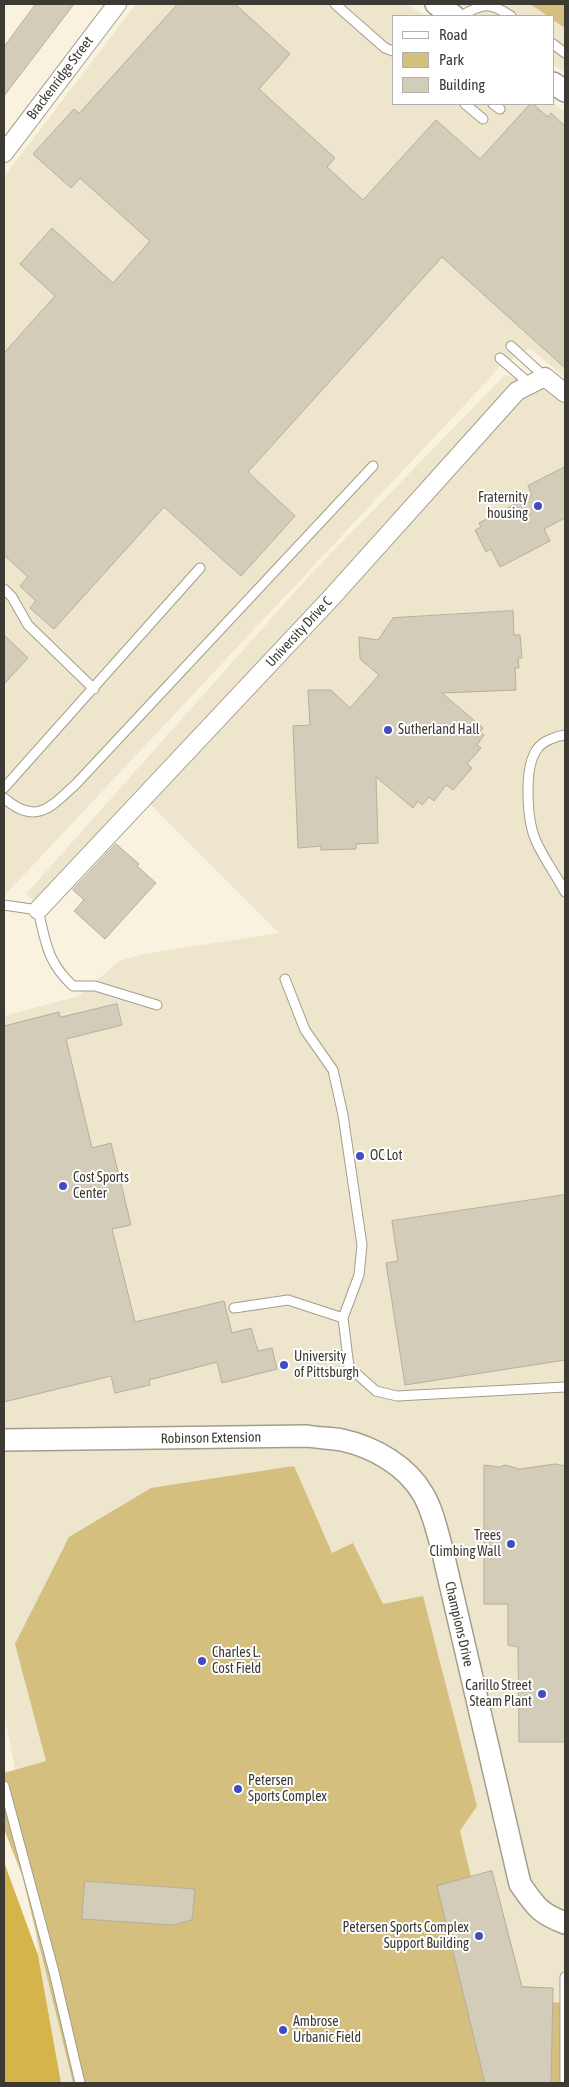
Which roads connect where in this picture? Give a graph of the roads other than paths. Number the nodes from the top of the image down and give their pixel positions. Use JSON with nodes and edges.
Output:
{"nodes":[{"id":1,"x":117,"y":4,"type":"edge"},
{"id":2,"x":335,"y":4,"type":"edge"},
{"id":3,"x":436,"y":4,"type":"edge"},
{"id":4,"x":452,"y":15,"type":"edge"},
{"id":5,"x":463,"y":15,"type":"edge"},
{"id":6,"x":509,"y":15,"type":"edge"},
{"id":7,"x":554,"y":45,"type":"edge"},
{"id":8,"x":392,"y":51,"type":"edge"},
{"id":9,"x":565,"y":53,"type":"edge"},
{"id":10,"x":554,"y":84,"type":"edge"},
{"id":11,"x":565,"y":91,"type":"edge"},
{"id":12,"x":466,"y":105,"type":"edge"},
{"id":13,"x":482,"y":120,"type":"dead end"},
{"id":14,"x":4,"y":153,"type":"edge"},
{"id":15,"x":511,"y":346,"type":"dead end"},
{"id":16,"x":500,"y":358,"type":"dead end"},
{"id":17,"x":538,"y":381,"type":"junction"},
{"id":18,"x":565,"y":393,"type":"edge"},
{"id":19,"x":373,"y":466,"type":"dead end"},
{"id":20,"x":200,"y":568,"type":"dead end"},
{"id":21,"x":4,"y":589,"type":"edge"},
{"id":22,"x":94,"y":689,"type":"junction"},
{"id":23,"x":565,"y":735,"type":"edge"},
{"id":24,"x":4,"y":788,"type":"edge"},
{"id":25,"x":4,"y":798,"type":"edge"},
{"id":26,"x":565,"y":892,"type":"edge"},
{"id":27,"x":4,"y":905,"type":"edge"},
{"id":28,"x":38,"y":910,"type":"junction"},
{"id":29,"x":285,"y":979,"type":"dead end"},
{"id":30,"x":157,"y":1005,"type":"dead end"},
{"id":31,"x":234,"y":1308,"type":"dead end"},
{"id":32,"x":343,"y":1318,"type":"junction"},
{"id":33,"x":565,"y":1387,"type":"edge"},
{"id":34,"x":4,"y":1440,"type":"edge"},
{"id":35,"x":409,"y":1474,"type":"joint"},
{"id":36,"x":4,"y":1786,"type":"edge"},
{"id":37,"x":556,"y":1920,"type":"edge"},
{"id":38,"x":565,"y":1977,"type":"edge"},
{"id":39,"x":80,"y":2083,"type":"edge"},
{"id":40,"x":564,"y":2083,"type":"edge"}],
"edges":[{"from":1,"to":14,"type":"street","name":"Brackenridge Street"},
{"from":2,"to":8,"type":"lane"},
{"from":3,"to":4,"type":"street"},
{"from":5,"to":6,"type":"lane"},
{"from":7,"to":9,"type":"lane"},
{"from":10,"to":11,"type":"street"},
{"from":12,"to":13,"type":"lane"},
{"from":15,"to":17,"type":"lane"},
{"from":16,"to":17,"type":"lane"},
{"from":17,"to":18,"type":"street"},
{"from":17,"to":28,"type":"street","name":"University Drive C"},
{"from":19,"to":25,"type":"lane"},
{"from":20,"to":22,"type":"lane"},
{"from":21,"to":22,"type":"lane"},
{"from":22,"to":24,"type":"lane"},
{"from":23,"to":26,"type":"lane"},
{"from":27,"to":28,"type":"lane"},
{"from":28,"to":30,"type":"lane"},
{"from":29,"to":32,"type":"lane"},
{"from":31,"to":32,"type":"lane"},
{"from":32,"to":33,"type":"lane"},
{"from":34,"to":35,"type":"street","name":"Robinson Extension"},
{"from":35,"to":37,"type":"street","name":"Champions Drive"},
{"from":36,"to":39,"type":"lane"},
{"from":38,"to":40,"type":"lane"}]}
